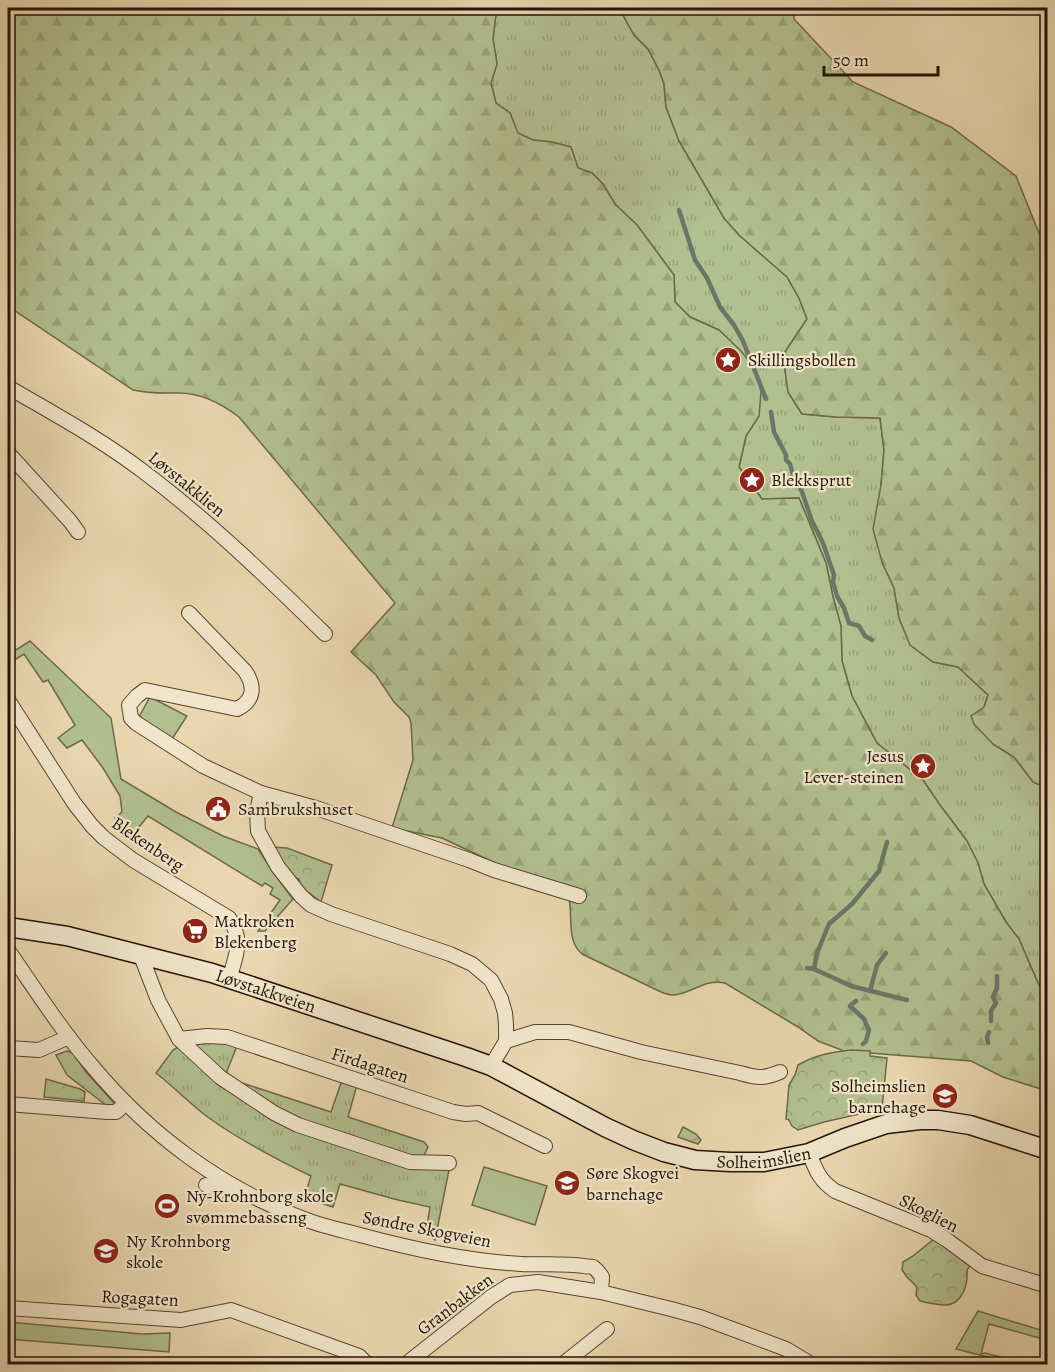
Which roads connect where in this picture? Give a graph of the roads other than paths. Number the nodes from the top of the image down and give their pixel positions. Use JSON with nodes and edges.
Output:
{"nodes":[{"id":1,"x":8,"y":387,"type":"edge"},
{"id":2,"x":8,"y":453,"type":"edge"},
{"id":3,"x":78,"y":532,"type":"dead end"},
{"id":4,"x":189,"y":613,"type":"dead end"},
{"id":5,"x":325,"y":634,"type":"dead end"},
{"id":6,"x":8,"y":700,"type":"edge"},
{"id":7,"x":261,"y":793,"type":"junction"},
{"id":8,"x":579,"y":896,"type":"dead end"},
{"id":9,"x":8,"y":927,"type":"edge"},
{"id":10,"x":8,"y":950,"type":"edge"},
{"id":11,"x":141,"y":956,"type":"junction"},
{"id":12,"x":229,"y":979,"type":"junction"},
{"id":13,"x":69,"y":1037,"type":"junction"},
{"id":14,"x":179,"y":1039,"type":"junction"},
{"id":15,"x":506,"y":1041,"type":"junction"},
{"id":16,"x":8,"y":1048,"type":"edge"},
{"id":17,"x":491,"y":1066,"type":"junction"},
{"id":18,"x":780,"y":1072,"type":"dead end"},
{"id":19,"x":126,"y":1103,"type":"junction"},
{"id":20,"x":8,"y":1104,"type":"edge"},
{"id":21,"x":545,"y":1146,"type":"dead end"},
{"id":22,"x":1047,"y":1150,"type":"edge"},
{"id":23,"x":809,"y":1153,"type":"junction"},
{"id":24,"x":449,"y":1163,"type":"dead end"},
{"id":25,"x":206,"y":1185,"type":"dead end"},
{"id":26,"x":236,"y":1187,"type":"junction"},
{"id":27,"x":1047,"y":1286,"type":"edge"},
{"id":28,"x":601,"y":1292,"type":"junction"},
{"id":29,"x":8,"y":1308,"type":"edge"},
{"id":30,"x":607,"y":1329,"type":"dead end"},
{"id":31,"x":367,"y":1365,"type":"edge"},
{"id":32,"x":406,"y":1365,"type":"edge"},
{"id":33,"x":563,"y":1365,"type":"edge"},
{"id":34,"x":811,"y":1365,"type":"edge"}],
"edges":[{"from":1,"to":5,"type":"street","name":"Løvstakklien"},
{"from":2,"to":3,"type":"street"},
{"from":4,"to":7,"type":"street"},
{"from":6,"to":12,"type":"street","name":"Blekenberg"},
{"from":7,"to":8,"type":"street"},
{"from":7,"to":15,"type":"street"},
{"from":9,"to":11,"type":"street","name":"Løvstakkveien"},
{"from":10,"to":13,"type":"street","name":"Søndre Skogveien"},
{"from":11,"to":12,"type":"street","name":"Løvstakkveien"},
{"from":11,"to":14,"type":"street"},
{"from":12,"to":17,"type":"street","name":"Løvstakkveien"},
{"from":13,"to":16,"type":"street"},
{"from":13,"to":19,"type":"street","name":"Søndre Skogveien"},
{"from":14,"to":21,"type":"street","name":"Firdagaten"},
{"from":14,"to":24,"type":"street"},
{"from":15,"to":17,"type":"street"},
{"from":15,"to":18,"type":"street"},
{"from":17,"to":23,"type":"street","name":"Solheimslien"},
{"from":19,"to":20,"type":"street"},
{"from":19,"to":26,"type":"street","name":"Søndre Skogveien"},
{"from":22,"to":23,"type":"street","name":"Solheimslien"},
{"from":23,"to":27,"type":"street","name":"Skoglien"},
{"from":25,"to":26,"type":"street"},
{"from":26,"to":28,"type":"street","name":"Søndre Skogveien"},
{"from":28,"to":32,"type":"street","name":"Granbakken"},
{"from":28,"to":34,"type":"street"},
{"from":29,"to":31,"type":"street","name":"Rogagaten"},
{"from":30,"to":33,"type":"street"}]}
